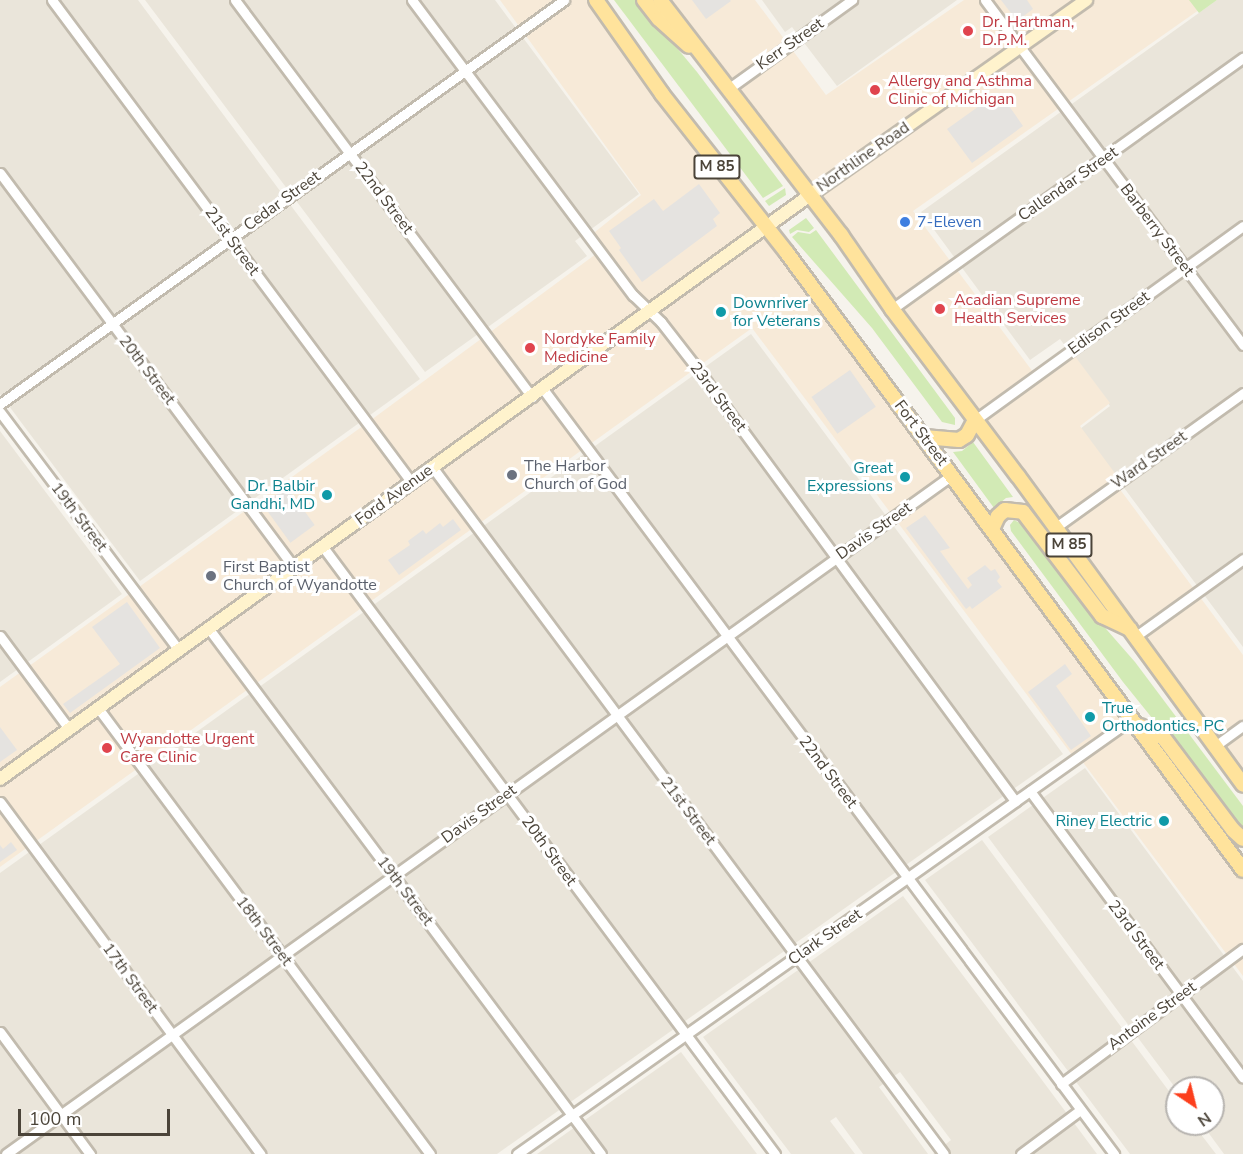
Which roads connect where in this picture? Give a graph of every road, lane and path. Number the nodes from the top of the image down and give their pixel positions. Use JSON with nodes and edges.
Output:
{"nodes":[{"id":1,"x":52,"y":0,"type":"edge"},
{"id":2,"x":235,"y":0,"type":"edge"},
{"id":3,"x":412,"y":0,"type":"edge"},
{"id":4,"x":564,"y":0,"type":"edge"},
{"id":5,"x":596,"y":0,"type":"edge"},
{"id":6,"x":644,"y":0,"type":"edge"},
{"id":7,"x":660,"y":0,"type":"edge"},
{"id":8,"x":852,"y":0,"type":"edge"},
{"id":9,"x":985,"y":0,"type":"edge"},
{"id":10,"x":1086,"y":0,"type":"edge"},
{"id":11,"x":1021,"y":47,"type":"junction"},
{"id":12,"x":700,"y":54,"type":"junction"},
{"id":13,"x":1243,"y":58,"type":"edge"},
{"id":14,"x":465,"y":70,"type":"junction"},
{"id":15,"x":728,"y":89,"type":"junction"},
{"id":16,"x":350,"y":153,"type":"junction"},
{"id":17,"x":1103,"y":159,"type":"junction"},
{"id":18,"x":0,"y":173,"type":"edge"},
{"id":19,"x":810,"y":195,"type":"junction"},
{"id":20,"x":789,"y":211,"type":"joint"},
{"id":21,"x":1243,"y":226,"type":"edge"},
{"id":22,"x":767,"y":228,"type":"junction"},
{"id":23,"x":230,"y":238,"type":"junction"},
{"id":24,"x":1184,"y":268,"type":"junction"},
{"id":25,"x":892,"y":309,"type":"junction"},
{"id":26,"x":650,"y":312,"type":"junction"},
{"id":27,"x":112,"y":323,"type":"junction"},
{"id":28,"x":1243,"y":345,"type":"edge"},
{"id":29,"x":543,"y":389,"type":"junction"},
{"id":30,"x":1243,"y":393,"type":"edge"},
{"id":31,"x":532,"y":397,"type":"junction"},
{"id":32,"x":0,"y":404,"type":"edge"},
{"id":33,"x":0,"y":412,"type":"edge"},
{"id":34,"x":975,"y":420,"type":"junction"},
{"id":35,"x":924,"y":437,"type":"junction"},
{"id":36,"x":433,"y":468,"type":"junction"},
{"id":37,"x":952,"y":475,"type":"junction"},
{"id":38,"x":412,"y":483,"type":"junction"},
{"id":39,"x":1056,"y":527,"type":"junction"},
{"id":40,"x":992,"y":529,"type":"junction"},
{"id":41,"x":322,"y":547,"type":"junction"},
{"id":42,"x":836,"y":558,"type":"junction"},
{"id":43,"x":1243,"y":559,"type":"edge"},
{"id":44,"x":294,"y":568,"type":"junction"},
{"id":45,"x":209,"y":629,"type":"junction"},
{"id":46,"x":1134,"y":633,"type":"junction"},
{"id":47,"x":0,"y":636,"type":"edge"},
{"id":48,"x":727,"y":637,"type":"junction"},
{"id":49,"x":179,"y":650,"type":"junction"},
{"id":50,"x":98,"y":708,"type":"junction"},
{"id":51,"x":616,"y":716,"type":"junction"},
{"id":52,"x":1135,"y":722,"type":"junction"},
{"id":53,"x":1243,"y":726,"type":"edge"},
{"id":54,"x":69,"y":729,"type":"junction"},
{"id":55,"x":1215,"y":746,"type":"junction"},
{"id":56,"x":0,"y":779,"type":"edge"},
{"id":57,"x":1243,"y":785,"type":"edge"},
{"id":58,"x":1030,"y":791,"type":"junction"},
{"id":59,"x":507,"y":794,"type":"junction"},
{"id":60,"x":1015,"y":801,"type":"junction"},
{"id":61,"x":0,"y":802,"type":"edge"},
{"id":62,"x":1243,"y":839,"type":"edge"},
{"id":63,"x":1243,"y":870,"type":"edge"},
{"id":64,"x":394,"y":876,"type":"junction"},
{"id":65,"x":907,"y":878,"type":"junction"},
{"id":66,"x":1243,"y":949,"type":"edge"},
{"id":67,"x":282,"y":955,"type":"junction"},
{"id":68,"x":797,"y":957,"type":"junction"},
{"id":69,"x":1181,"y":995,"type":"junction"},
{"id":70,"x":0,"y":1032,"type":"edge"},
{"id":71,"x":686,"y":1034,"type":"junction"},
{"id":72,"x":172,"y":1035,"type":"junction"},
{"id":73,"x":1243,"y":1078,"type":"edge"},
{"id":74,"x":1061,"y":1084,"type":"junction"},
{"id":75,"x":1080,"y":1110,"type":"junction"},
{"id":76,"x":61,"y":1114,"type":"junction"},
{"id":77,"x":572,"y":1115,"type":"junction"},
{"id":78,"x":6,"y":1154,"type":"edge"},
{"id":79,"x":90,"y":1154,"type":"edge"},
{"id":80,"x":260,"y":1154,"type":"edge"},
{"id":81,"x":430,"y":1154,"type":"edge"},
{"id":82,"x":517,"y":1154,"type":"edge"},
{"id":83,"x":601,"y":1154,"type":"edge"},
{"id":84,"x":775,"y":1154,"type":"edge"},
{"id":85,"x":944,"y":1154,"type":"edge"},
{"id":86,"x":1021,"y":1154,"type":"edge"},
{"id":87,"x":1114,"y":1154,"type":"edge"}],
"edges":[{"from":1,"to":23,"type":"street","name":"21st Street"},
{"from":2,"to":16,"type":"street","name":"22nd Street"},
{"from":3,"to":14,"type":"street","name":"23rd Street"},
{"from":4,"to":14,"type":"street","name":"Cedar Street"},
{"from":5,"to":22,"type":"main road","name":"Fort Street","number":"M 85"},
{"from":6,"to":12,"type":"main road"},
{"from":7,"to":12,"type":"main road","number":"M 85"},
{"from":8,"to":15,"type":"street","name":"Kerr Street"},
{"from":9,"to":11,"type":"street","name":"Barberry Street"},
{"from":10,"to":11,"type":"main road","name":"Northline Road"},
{"from":11,"to":17,"type":"street","name":"Barberry Street"},
{"from":11,"to":19,"type":"main road","name":"Northline Road"},
{"from":12,"to":15,"type":"main road","number":"M 85"},
{"from":13,"to":17,"type":"street","name":"Callendar Street"},
{"from":14,"to":16,"type":"street","name":"Cedar Street"},
{"from":14,"to":26,"type":"street","name":"23rd Street"},
{"from":15,"to":19,"type":"main road","number":"M 85"},
{"from":16,"to":23,"type":"street","name":"Cedar Street"},
{"from":16,"to":31,"type":"street","name":"22nd Street"},
{"from":17,"to":24,"type":"street","name":"Barberry Street"},
{"from":17,"to":25,"type":"street","name":"Callendar Street"},
{"from":18,"to":27,"type":"street","name":"20th Street"},
{"from":19,"to":20,"type":"main road","name":"Northline Road"},
{"from":19,"to":25,"type":"main road","number":"M 85"},
{"from":20,"to":22,"type":"main road","name":"Ford Avenue"},
{"from":21,"to":24,"type":"street","name":"Edison Street"},
{"from":22,"to":26,"type":"main road","name":"Ford Avenue"},
{"from":22,"to":35,"type":"main road","name":"Fort Street","number":"M 85"},
{"from":23,"to":27,"type":"street","name":"Cedar Street"},
{"from":23,"to":38,"type":"street","name":"21st Street"},
{"from":24,"to":28,"type":"street","name":"Barberry Street"},
{"from":24,"to":34,"type":"street","name":"Edison Street"},
{"from":25,"to":34,"type":"main road","number":"M 85"},
{"from":26,"to":29,"type":"main road","name":"Ford Avenue"},
{"from":26,"to":42,"type":"street","name":"23rd Street"},
{"from":27,"to":32,"type":"street","name":"Cedar Street"},
{"from":27,"to":44,"type":"street","name":"20th Street"},
{"from":29,"to":31,"type":"main road","name":"Ford Avenue"},
{"from":29,"to":48,"type":"street","name":"22nd Street"},
{"from":30,"to":39,"type":"street","name":"Ward Street"},
{"from":31,"to":36,"type":"main road","name":"Ford Avenue"},
{"from":33,"to":49,"type":"street","name":"19th Street"},
{"from":34,"to":35,"type":"main road"},
{"from":34,"to":39,"type":"main road","number":"M 85"},
{"from":35,"to":37,"type":"main road","name":"Fort Street","number":"M 85"},
{"from":36,"to":38,"type":"main road","name":"Ford Avenue"},
{"from":36,"to":51,"type":"street","name":"21st Street"},
{"from":37,"to":40,"type":"main road","name":"Fort Street","number":"M 85"},
{"from":37,"to":42,"type":"street","name":"Davis Street"},
{"from":38,"to":41,"type":"main road","name":"Ford Avenue"},
{"from":39,"to":46,"type":"main road","number":"M 85"},
{"from":40,"to":46,"type":"main road"},
{"from":40,"to":52,"type":"main road","name":"Fort Street","number":"M 85"},
{"from":41,"to":44,"type":"main road","name":"Ford Avenue"},
{"from":41,"to":59,"type":"street","name":"20th Street"},
{"from":42,"to":48,"type":"street","name":"Davis Street"},
{"from":42,"to":60,"type":"street","name":"23rd Street"},
{"from":43,"to":46,"type":"street"},
{"from":44,"to":45,"type":"main road","name":"Ford Avenue"},
{"from":45,"to":49,"type":"main road","name":"Ford Avenue"},
{"from":45,"to":64,"type":"street","name":"19th Street"},
{"from":46,"to":55,"type":"main road","number":"M 85"},
{"from":47,"to":54,"type":"street"},
{"from":48,"to":51,"type":"street","name":"Davis Street"},
{"from":48,"to":65,"type":"street","name":"22nd Street"},
{"from":49,"to":50,"type":"main road","name":"Ford Avenue"},
{"from":50,"to":54,"type":"main road","name":"Ford Avenue"},
{"from":50,"to":67,"type":"street","name":"18th Street"},
{"from":51,"to":59,"type":"street","name":"Davis Street"},
{"from":51,"to":68,"type":"street","name":"21st Street"},
{"from":52,"to":58,"type":"street","name":"Clark Street"},
{"from":52,"to":62,"type":"main road"},
{"from":52,"to":63,"type":"main road","name":"Fort Street","number":"M 85"},
{"from":53,"to":55,"type":"street"},
{"from":54,"to":56,"type":"main road","name":"Ford Avenue"},
{"from":55,"to":57,"type":"main road","number":"M 85"},
{"from":58,"to":60,"type":"street","name":"Clark Street"},
{"from":58,"to":69,"type":"street","name":"23rd Street"},
{"from":59,"to":64,"type":"street","name":"Davis Street"},
{"from":59,"to":71,"type":"street","name":"20th Street"},
{"from":60,"to":65,"type":"street","name":"Clark Street"},
{"from":61,"to":72,"type":"street","name":"17th Street"},
{"from":64,"to":67,"type":"street","name":"Davis Street"},
{"from":64,"to":77,"type":"street","name":"19th Street"},
{"from":65,"to":68,"type":"street","name":"Clark Street"},
{"from":65,"to":74,"type":"street","name":"22nd Street"},
{"from":66,"to":69,"type":"street","name":"Antoine Street"},
{"from":67,"to":72,"type":"street","name":"Davis Street"},
{"from":67,"to":81,"type":"street","name":"18th Street"},
{"from":68,"to":71,"type":"street","name":"Clark Street"},
{"from":68,"to":85,"type":"street","name":"21st Street"},
{"from":69,"to":73,"type":"street","name":"23rd Street"},
{"from":69,"to":74,"type":"street","name":"Antoine Street"},
{"from":70,"to":76,"type":"street"},
{"from":71,"to":77,"type":"street","name":"Clark Street"},
{"from":71,"to":84,"type":"street","name":"20th Street"},
{"from":72,"to":76,"type":"street","name":"Davis Street"},
{"from":72,"to":80,"type":"street","name":"17th Street"},
{"from":74,"to":75,"type":"street","name":"22nd Street"},
{"from":75,"to":86,"type":"street"},
{"from":75,"to":87,"type":"street","name":"22nd Street"},
{"from":76,"to":78,"type":"street","name":"Davis Street"},
{"from":76,"to":79,"type":"street"},
{"from":77,"to":82,"type":"street","name":"Clark Street"},
{"from":77,"to":83,"type":"street","name":"19th Street"}]}
